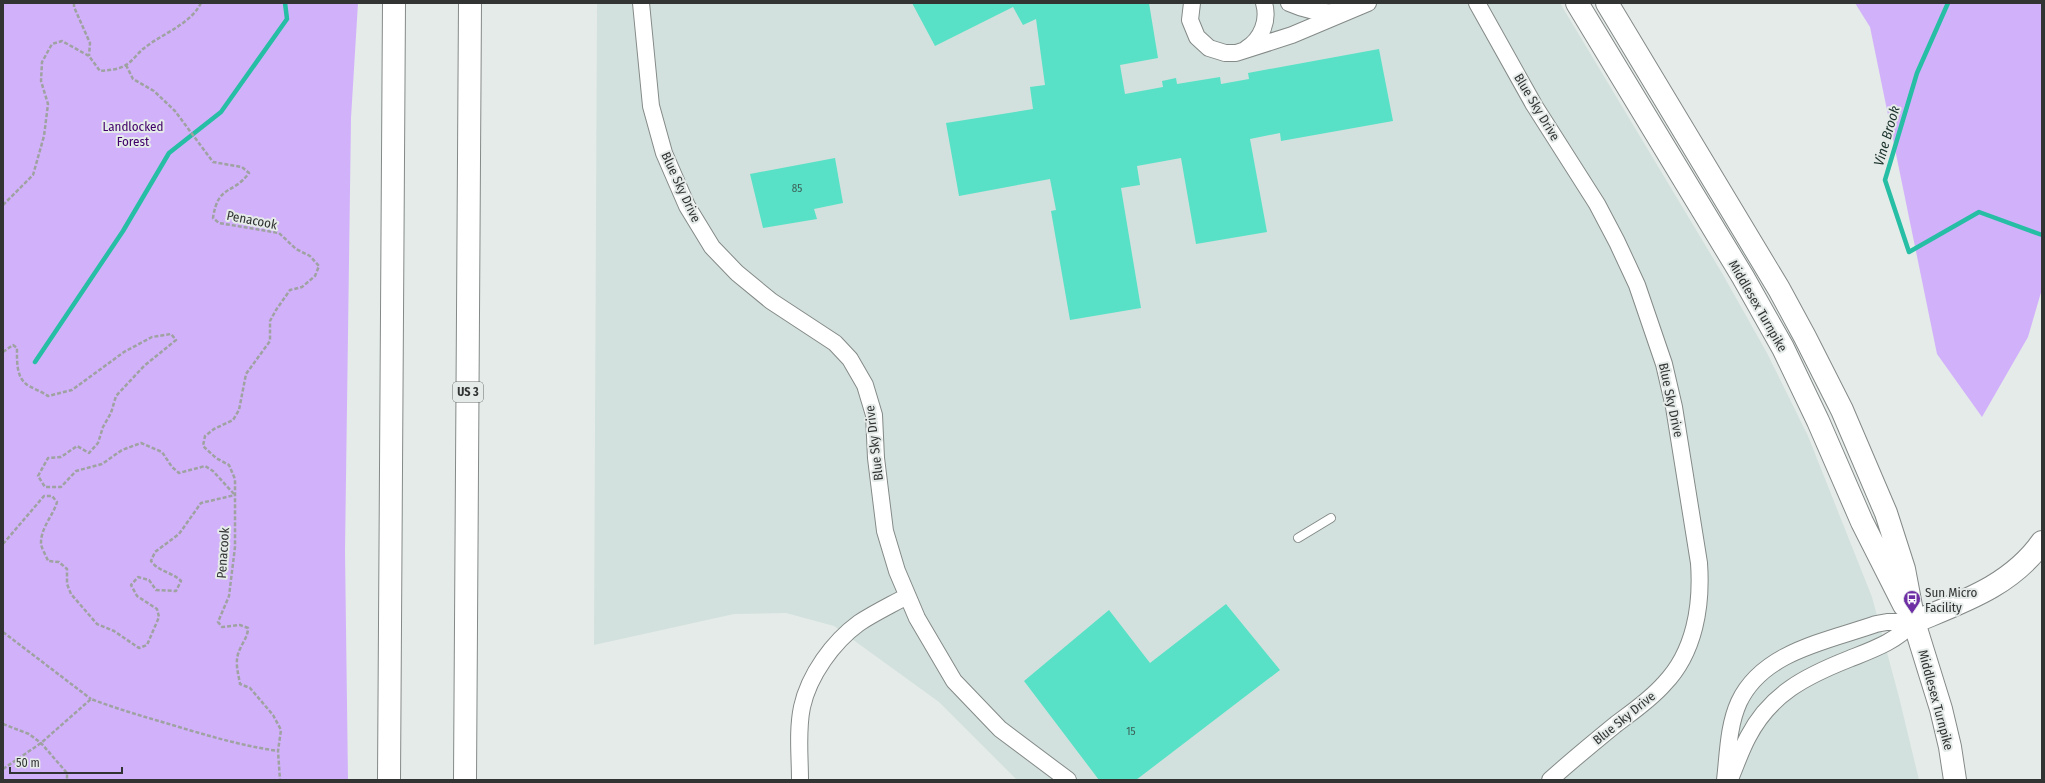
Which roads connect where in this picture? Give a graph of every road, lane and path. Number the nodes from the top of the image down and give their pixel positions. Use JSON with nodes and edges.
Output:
{"nodes":[{"id":1,"x":74,"y":3,"type":"edge"},
{"id":2,"x":201,"y":3,"type":"edge"},
{"id":3,"x":394,"y":3,"type":"edge"},
{"id":4,"x":470,"y":3,"type":"edge"},
{"id":5,"x":641,"y":3,"type":"edge"},
{"id":6,"x":1192,"y":3,"type":"edge"},
{"id":7,"x":1264,"y":3,"type":"edge"},
{"id":8,"x":1289,"y":3,"type":"edge"},
{"id":9,"x":1477,"y":3,"type":"edge"},
{"id":10,"x":1577,"y":3,"type":"edge"},
{"id":11,"x":1607,"y":3,"type":"edge"},
{"id":12,"x":1361,"y":6,"type":"edge"},
{"id":13,"x":1236,"y":53,"type":"junction"},
{"id":14,"x":89,"y":56,"type":"junction"},
{"id":15,"x":126,"y":65,"type":"junction"},
{"id":16,"x":3,"y":205,"type":"edge"},
{"id":17,"x":3,"y":352,"type":"edge"},
{"id":18,"x":235,"y":495,"type":"junction"},
{"id":19,"x":1331,"y":518,"type":"dead end"},
{"id":20,"x":1298,"y":538,"type":"dead end"},
{"id":21,"x":2042,"y":542,"type":"edge"},
{"id":22,"x":3,"y":544,"type":"edge"},
{"id":23,"x":907,"y":596,"type":"junction"},
{"id":24,"x":1914,"y":622,"type":"junction"},
{"id":25,"x":3,"y":632,"type":"edge"},
{"id":26,"x":91,"y":698,"type":"junction"},
{"id":27,"x":3,"y":724,"type":"edge"},
{"id":28,"x":41,"y":743,"type":"junction"},
{"id":29,"x":278,"y":751,"type":"junction"},
{"id":30,"x":3,"y":769,"type":"edge"},
{"id":31,"x":67,"y":780,"type":"edge"},
{"id":32,"x":280,"y":780,"type":"edge"},
{"id":33,"x":389,"y":780,"type":"edge"},
{"id":34,"x":465,"y":780,"type":"edge"},
{"id":35,"x":800,"y":780,"type":"edge"},
{"id":36,"x":1068,"y":780,"type":"edge"},
{"id":37,"x":1550,"y":780,"type":"edge"},
{"id":38,"x":1725,"y":780,"type":"edge"},
{"id":39,"x":1730,"y":780,"type":"edge"},
{"id":40,"x":1955,"y":780,"type":"edge"}],
"edges":[{"from":1,"to":14,"type":"path"},
{"from":2,"to":15,"type":"path"},
{"from":3,"to":33,"type":"main road"},
{"from":4,"to":34,"type":"main road","number":"US 3"},
{"from":5,"to":23,"type":"street","name":"Blue Sky Drive"},
{"from":6,"to":13,"type":"street"},
{"from":7,"to":13,"type":"street"},
{"from":8,"to":12,"type":"street"},
{"from":9,"to":37,"type":"street","name":"Blue Sky Drive"},
{"from":10,"to":24,"type":"main road","name":"Middlesex Turnpike"},
{"from":11,"to":24,"type":"main road","name":"Middlesex Turnpike"},
{"from":12,"to":13,"type":"street"},
{"from":14,"to":15,"type":"path"},
{"from":14,"to":16,"type":"path"},
{"from":15,"to":18,"type":"path","name":"Penacook"},
{"from":17,"to":18,"type":"path"},
{"from":18,"to":22,"type":"path"},
{"from":18,"to":29,"type":"path","name":"Penacook"},
{"from":19,"to":20,"type":"lane"},
{"from":21,"to":24,"type":"main road"},
{"from":23,"to":35,"type":"street"},
{"from":23,"to":36,"type":"street","name":"Blue Sky Drive"},
{"from":24,"to":38,"type":"street"},
{"from":24,"to":39,"type":"street"},
{"from":24,"to":40,"type":"main road","name":"Middlesex Turnpike"},
{"from":25,"to":26,"type":"path"},
{"from":26,"to":28,"type":"path"},
{"from":26,"to":29,"type":"path"},
{"from":27,"to":28,"type":"path"},
{"from":28,"to":30,"type":"path"},
{"from":28,"to":31,"type":"path"},
{"from":29,"to":32,"type":"path","name":"Penacook"}]}
